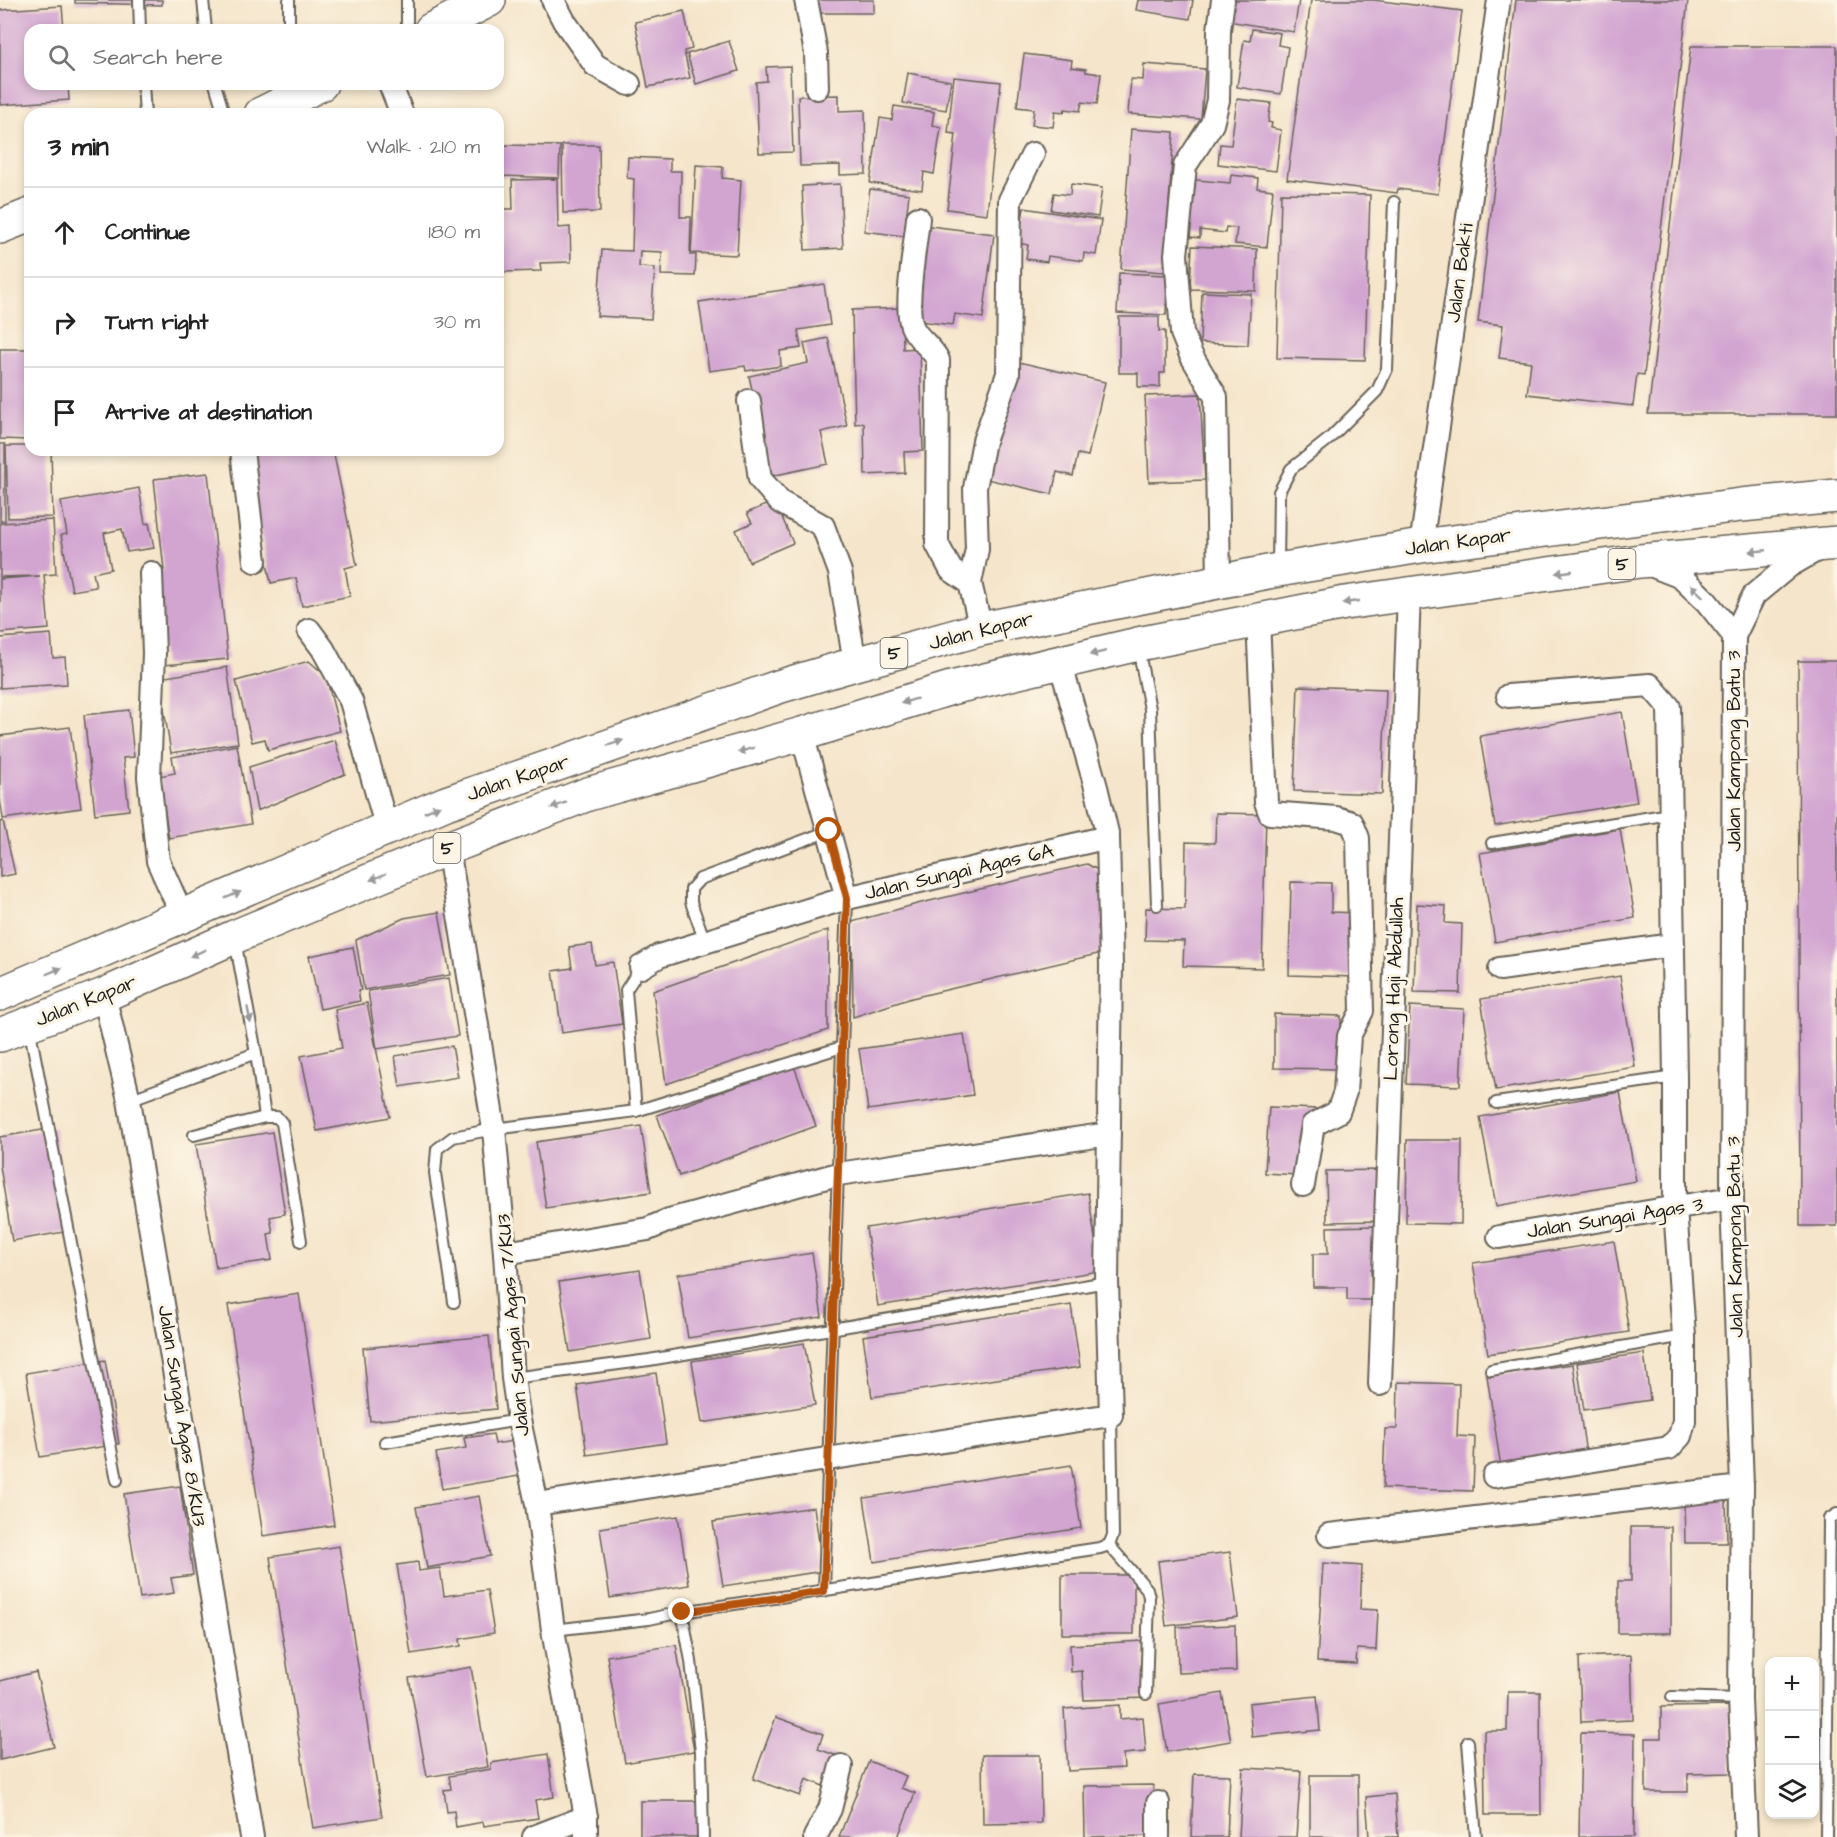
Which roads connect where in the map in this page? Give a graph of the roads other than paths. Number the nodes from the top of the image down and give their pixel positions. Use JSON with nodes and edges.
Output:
{"nodes":[{"id":1,"x":139,"y":0,"type":"edge"},
{"id":2,"x":203,"y":0,"type":"edge"},
{"id":3,"x":289,"y":0,"type":"edge"},
{"id":4,"x":407,"y":0,"type":"edge"},
{"id":5,"x":489,"y":0,"type":"edge"},
{"id":6,"x":554,"y":0,"type":"edge"},
{"id":7,"x":806,"y":0,"type":"edge"},
{"id":8,"x":1223,"y":0,"type":"edge"},
{"id":9,"x":1498,"y":0,"type":"edge"},
{"id":10,"x":140,"y":24,"type":"edge"},
{"id":11,"x":205,"y":24,"type":"edge"},
{"id":12,"x":289,"y":24,"type":"edge"},
{"id":13,"x":406,"y":24,"type":"edge"},
{"id":14,"x":443,"y":24,"type":"edge"},
{"id":15,"x":629,"y":84,"type":"dead end"},
{"id":16,"x":817,"y":88,"type":"dead end"},
{"id":17,"x":143,"y":90,"type":"edge"},
{"id":18,"x":216,"y":90,"type":"edge"},
{"id":19,"x":304,"y":90,"type":"edge"},
{"id":20,"x":392,"y":90,"type":"edge"},
{"id":21,"x":279,"y":99,"type":"edge"},
{"id":22,"x":145,"y":108,"type":"edge"},
{"id":23,"x":222,"y":108,"type":"edge"},
{"id":24,"x":400,"y":108,"type":"edge"},
{"id":25,"x":1033,"y":154,"type":"dead end"},
{"id":26,"x":1394,"y":202,"type":"dead end"},
{"id":27,"x":24,"y":217,"type":"edge"},
{"id":28,"x":918,"y":218,"type":"dead end"},
{"id":29,"x":0,"y":227,"type":"edge"},
{"id":30,"x":749,"y":401,"type":"dead end"},
{"id":31,"x":243,"y":456,"type":"edge"},
{"id":32,"x":1837,"y":496,"type":"edge"},
{"id":33,"x":1832,"y":544,"type":"edge"},
{"id":34,"x":1421,"y":546,"type":"junction"},
{"id":35,"x":255,"y":561,"type":"dead end"},
{"id":36,"x":1640,"y":561,"type":"junction"},
{"id":37,"x":1278,"y":570,"type":"junction"},
{"id":38,"x":151,"y":573,"type":"dead end"},
{"id":39,"x":1219,"y":582,"type":"junction"},
{"id":40,"x":970,"y":583,"type":"junction"},
{"id":41,"x":1409,"y":594,"type":"junction"},
{"id":42,"x":1258,"y":619,"type":"junction"},
{"id":43,"x":981,"y":629,"type":"junction"},
{"id":44,"x":309,"y":630,"type":"dead end"},
{"id":45,"x":1734,"y":636,"type":"junction"},
{"id":46,"x":1138,"y":644,"type":"junction"},
{"id":47,"x":1060,"y":662,"type":"junction"},
{"id":48,"x":855,"y":663,"type":"junction"},
{"id":49,"x":1508,"y":696,"type":"dead end"},
{"id":50,"x":802,"y":734,"type":"junction"},
{"id":51,"x":1670,"y":814,"type":"junction"},
{"id":52,"x":387,"y":829,"type":"junction"},
{"id":53,"x":829,"y":831,"type":"junction"},
{"id":54,"x":1108,"y":837,"type":"junction"},
{"id":55,"x":1492,"y":843,"type":"dead end"},
{"id":56,"x":448,"y":848,"type":"junction"},
{"id":57,"x":847,"y":898,"type":"junction"},
{"id":58,"x":1157,"y":905,"type":"dead end"},
{"id":59,"x":183,"y":917,"type":"junction"},
{"id":60,"x":234,"y":937,"type":"junction"},
{"id":61,"x":705,"y":942,"type":"junction"},
{"id":62,"x":1673,"y":945,"type":"junction"},
{"id":63,"x":641,"y":967,"type":"joint"},
{"id":64,"x":1500,"y":969,"type":"dead end"},
{"id":65,"x":0,"y":994,"type":"edge"},
{"id":66,"x":104,"y":995,"type":"junction"},
{"id":67,"x":14,"y":1029,"type":"edge"},
{"id":68,"x":842,"y":1047,"type":"junction"},
{"id":69,"x":256,"y":1053,"type":"junction"},
{"id":70,"x":1675,"y":1077,"type":"junction"},
{"id":71,"x":129,"y":1100,"type":"junction"},
{"id":72,"x":1496,"y":1103,"type":"dead end"},
{"id":73,"x":636,"y":1111,"type":"junction"},
{"id":74,"x":264,"y":1117,"type":"junction"},
{"id":75,"x":494,"y":1129,"type":"junction"},
{"id":76,"x":1109,"y":1134,"type":"junction"},
{"id":77,"x":194,"y":1135,"type":"dead end"},
{"id":78,"x":838,"y":1174,"type":"junction"},
{"id":79,"x":1304,"y":1185,"type":"dead end"},
{"id":80,"x":1732,"y":1198,"type":"junction"},
{"id":81,"x":1675,"y":1208,"type":"junction"},
{"id":82,"x":1499,"y":1237,"type":"dead end"},
{"id":83,"x":301,"y":1241,"type":"dead end"},
{"id":84,"x":506,"y":1253,"type":"junction"},
{"id":85,"x":1107,"y":1282,"type":"junction"},
{"id":86,"x":454,"y":1302,"type":"dead end"},
{"id":87,"x":833,"y":1330,"type":"junction"},
{"id":88,"x":1684,"y":1336,"type":"junction"},
{"id":89,"x":1491,"y":1370,"type":"dead end"},
{"id":90,"x":513,"y":1378,"type":"junction"},
{"id":91,"x":1380,"y":1384,"type":"dead end"},
{"id":92,"x":1111,"y":1415,"type":"junction"},
{"id":93,"x":519,"y":1420,"type":"junction"},
{"id":94,"x":385,"y":1442,"type":"dead end"},
{"id":95,"x":829,"y":1460,"type":"junction"},
{"id":96,"x":1494,"y":1476,"type":"dead end"},
{"id":97,"x":117,"y":1480,"type":"dead end"},
{"id":98,"x":1742,"y":1487,"type":"junction"},
{"id":99,"x":537,"y":1504,"type":"junction"},
{"id":100,"x":1837,"y":1515,"type":"edge"},
{"id":101,"x":1329,"y":1534,"type":"dead end"},
{"id":102,"x":1109,"y":1545,"type":"junction"},
{"id":103,"x":824,"y":1591,"type":"junction"},
{"id":104,"x":682,"y":1612,"type":"junction"},
{"id":105,"x":553,"y":1630,"type":"junction"},
{"id":106,"x":1146,"y":1694,"type":"dead end"},
{"id":107,"x":1672,"y":1697,"type":"dead end"},
{"id":108,"x":1740,"y":1699,"type":"junction"},
{"id":109,"x":1468,"y":1742,"type":"dead end"},
{"id":110,"x":841,"y":1766,"type":"dead end"},
{"id":111,"x":1158,"y":1803,"type":"dead end"},
{"id":112,"x":586,"y":1827,"type":"edge"},
{"id":113,"x":252,"y":1837,"type":"edge"},
{"id":114,"x":534,"y":1837,"type":"edge"},
{"id":115,"x":703,"y":1837,"type":"edge"},
{"id":116,"x":815,"y":1837,"type":"edge"},
{"id":117,"x":1158,"y":1837,"type":"edge"},
{"id":118,"x":1476,"y":1837,"type":"edge"},
{"id":119,"x":1746,"y":1837,"type":"edge"},
{"id":120,"x":1827,"y":1837,"type":"edge"}],
"edges":[{"from":1,"to":10,"type":"lane"},
{"from":2,"to":11,"type":"lane"},
{"from":3,"to":12,"type":"lane"},
{"from":4,"to":13,"type":"lane"},
{"from":5,"to":14,"type":"highway"},
{"from":6,"to":15,"type":"street"},
{"from":7,"to":16,"type":"street"},
{"from":8,"to":39,"type":"street"},
{"from":9,"to":34,"type":"street","name":"Jalan Bakti"},
{"from":17,"to":22,"type":"lane"},
{"from":18,"to":23,"type":"lane"},
{"from":19,"to":21,"type":"highway"},
{"from":20,"to":24,"type":"street"},
{"from":25,"to":40,"type":"street"},
{"from":26,"to":37,"type":"lane"},
{"from":27,"to":29,"type":"highway"},
{"from":28,"to":40,"type":"street"},
{"from":30,"to":48,"type":"street"},
{"from":31,"to":35,"type":"street"},
{"from":32,"to":34,"type":"highway","name":"Jalan Kapar","number":"5"},
{"from":33,"to":36,"type":"highway","name":"Jalan Kapar","number":"5","one_way":true},
{"from":33,"to":45,"type":"street"},
{"from":34,"to":37,"type":"highway","name":"Jalan Kapar","number":"5"},
{"from":36,"to":41,"type":"highway","name":"Jalan Kapar","number":"5","one_way":true},
{"from":45,"to":36,"type":"street","one_way":true},
{"from":37,"to":39,"type":"highway","name":"Jalan Kapar","number":"5"},
{"from":38,"to":59,"type":"street"},
{"from":39,"to":43,"type":"highway","name":"Jalan Kapar","number":"5"},
{"from":40,"to":43,"type":"street"},
{"from":41,"to":42,"type":"highway","name":"Jalan Kapar","number":"5","one_way":true},
{"from":41,"to":91,"type":"street","name":"Lorong Haji Abdullah"},
{"from":42,"to":46,"type":"highway","name":"Jalan Kapar","number":"5"},
{"from":42,"to":79,"type":"street"},
{"from":43,"to":48,"type":"highway","name":"Jalan Kapar","number":"5"},
{"from":44,"to":52,"type":"street"},
{"from":45,"to":80,"type":"street","name":"Jalan Kampong Batu 3"},
{"from":46,"to":47,"type":"highway","name":"Jalan Kapar","number":"5","one_way":true},
{"from":46,"to":58,"type":"lane"},
{"from":47,"to":50,"type":"highway","name":"Jalan Kapar","number":"5","one_way":true},
{"from":47,"to":54,"type":"street"},
{"from":52,"to":48,"type":"highway","name":"Jalan Kapar","number":"5","one_way":true},
{"from":49,"to":51,"type":"street"},
{"from":50,"to":53,"type":"street"},
{"from":50,"to":56,"type":"highway","name":"Jalan Kapar","number":"5","one_way":true},
{"from":51,"to":55,"type":"lane"},
{"from":51,"to":62,"type":"street"},
{"from":59,"to":52,"type":"highway","name":"Jalan Kapar","number":"5","one_way":true},
{"from":53,"to":57,"type":"street"},
{"from":53,"to":61,"type":"lane"},
{"from":54,"to":57,"type":"street","name":"Jalan Sungai Agas 6A"},
{"from":54,"to":76,"type":"street"},
{"from":56,"to":60,"type":"highway","name":"Jalan Kapar","number":"5","one_way":true},
{"from":56,"to":75,"type":"street","name":"Jalan Sungai Agas 7/KU3"},
{"from":57,"to":61,"type":"street","name":"Jalan Sungai Agas 6A"},
{"from":57,"to":68,"type":"lane"},
{"from":65,"to":59,"type":"highway","name":"Jalan Kapar","number":"5","one_way":true},
{"from":60,"to":66,"type":"highway","name":"Jalan Kapar","number":"5","one_way":true},
{"from":60,"to":69,"type":"lane","one_way":true},
{"from":61,"to":63,"type":"street","name":"Jalan Sungai Agas 6A"},
{"from":62,"to":64,"type":"street"},
{"from":62,"to":70,"type":"street"},
{"from":63,"to":73,"type":"lane"},
{"from":66,"to":67,"type":"highway","name":"Jalan Kapar","number":"5"},
{"from":66,"to":71,"type":"street","name":"Jalan Sungai Agas 8/KU3"},
{"from":67,"to":97,"type":"lane"},
{"from":68,"to":73,"type":"lane"},
{"from":68,"to":78,"type":"lane"},
{"from":69,"to":71,"type":"lane"},
{"from":69,"to":74,"type":"lane"},
{"from":70,"to":72,"type":"lane"},
{"from":70,"to":81,"type":"street"},
{"from":71,"to":113,"type":"street","name":"Jalan Sungai Agas 8/KU3"},
{"from":73,"to":75,"type":"lane"},
{"from":74,"to":77,"type":"lane"},
{"from":74,"to":83,"type":"lane"},
{"from":75,"to":84,"type":"street","name":"Jalan Sungai Agas 7/KU3"},
{"from":75,"to":86,"type":"lane"},
{"from":76,"to":78,"type":"street"},
{"from":76,"to":85,"type":"street"},
{"from":78,"to":84,"type":"street"},
{"from":78,"to":87,"type":"lane"},
{"from":80,"to":81,"type":"street","name":"Jalan Sungai Agas 3"},
{"from":80,"to":98,"type":"street","name":"Jalan Kampong Batu 3"},
{"from":81,"to":82,"type":"street","name":"Jalan Sungai Agas 3"},
{"from":81,"to":88,"type":"street"},
{"from":84,"to":90,"type":"street","name":"Jalan Sungai Agas 7/KU3"},
{"from":85,"to":87,"type":"lane"},
{"from":85,"to":92,"type":"street"},
{"from":87,"to":90,"type":"lane"},
{"from":87,"to":95,"type":"lane"},
{"from":88,"to":89,"type":"lane"},
{"from":88,"to":96,"type":"street"},
{"from":90,"to":93,"type":"street","name":"Jalan Sungai Agas 7/KU3"},
{"from":92,"to":95,"type":"street"},
{"from":92,"to":102,"type":"lane"},
{"from":93,"to":94,"type":"lane"},
{"from":93,"to":99,"type":"street","name":"Jalan Sungai Agas 7/KU3"},
{"from":95,"to":99,"type":"street"},
{"from":95,"to":103,"type":"lane"},
{"from":98,"to":101,"type":"street"},
{"from":98,"to":108,"type":"street","name":"Jalan Kampong Batu 3"},
{"from":99,"to":105,"type":"street","name":"Jalan Sungai Agas 7/KU3"},
{"from":100,"to":120,"type":"lane"},
{"from":102,"to":103,"type":"lane"},
{"from":102,"to":106,"type":"lane"},
{"from":103,"to":104,"type":"lane"},
{"from":104,"to":105,"type":"lane"},
{"from":104,"to":115,"type":"lane"},
{"from":105,"to":112,"type":"street","name":"Jalan Sungai Agas 7/KU3"},
{"from":107,"to":108,"type":"lane"},
{"from":108,"to":119,"type":"street","name":"Jalan Kampong Batu 3"},
{"from":109,"to":118,"type":"lane"},
{"from":110,"to":116,"type":"street"},
{"from":111,"to":117,"type":"street"},
{"from":112,"to":114,"type":"street"}]}
